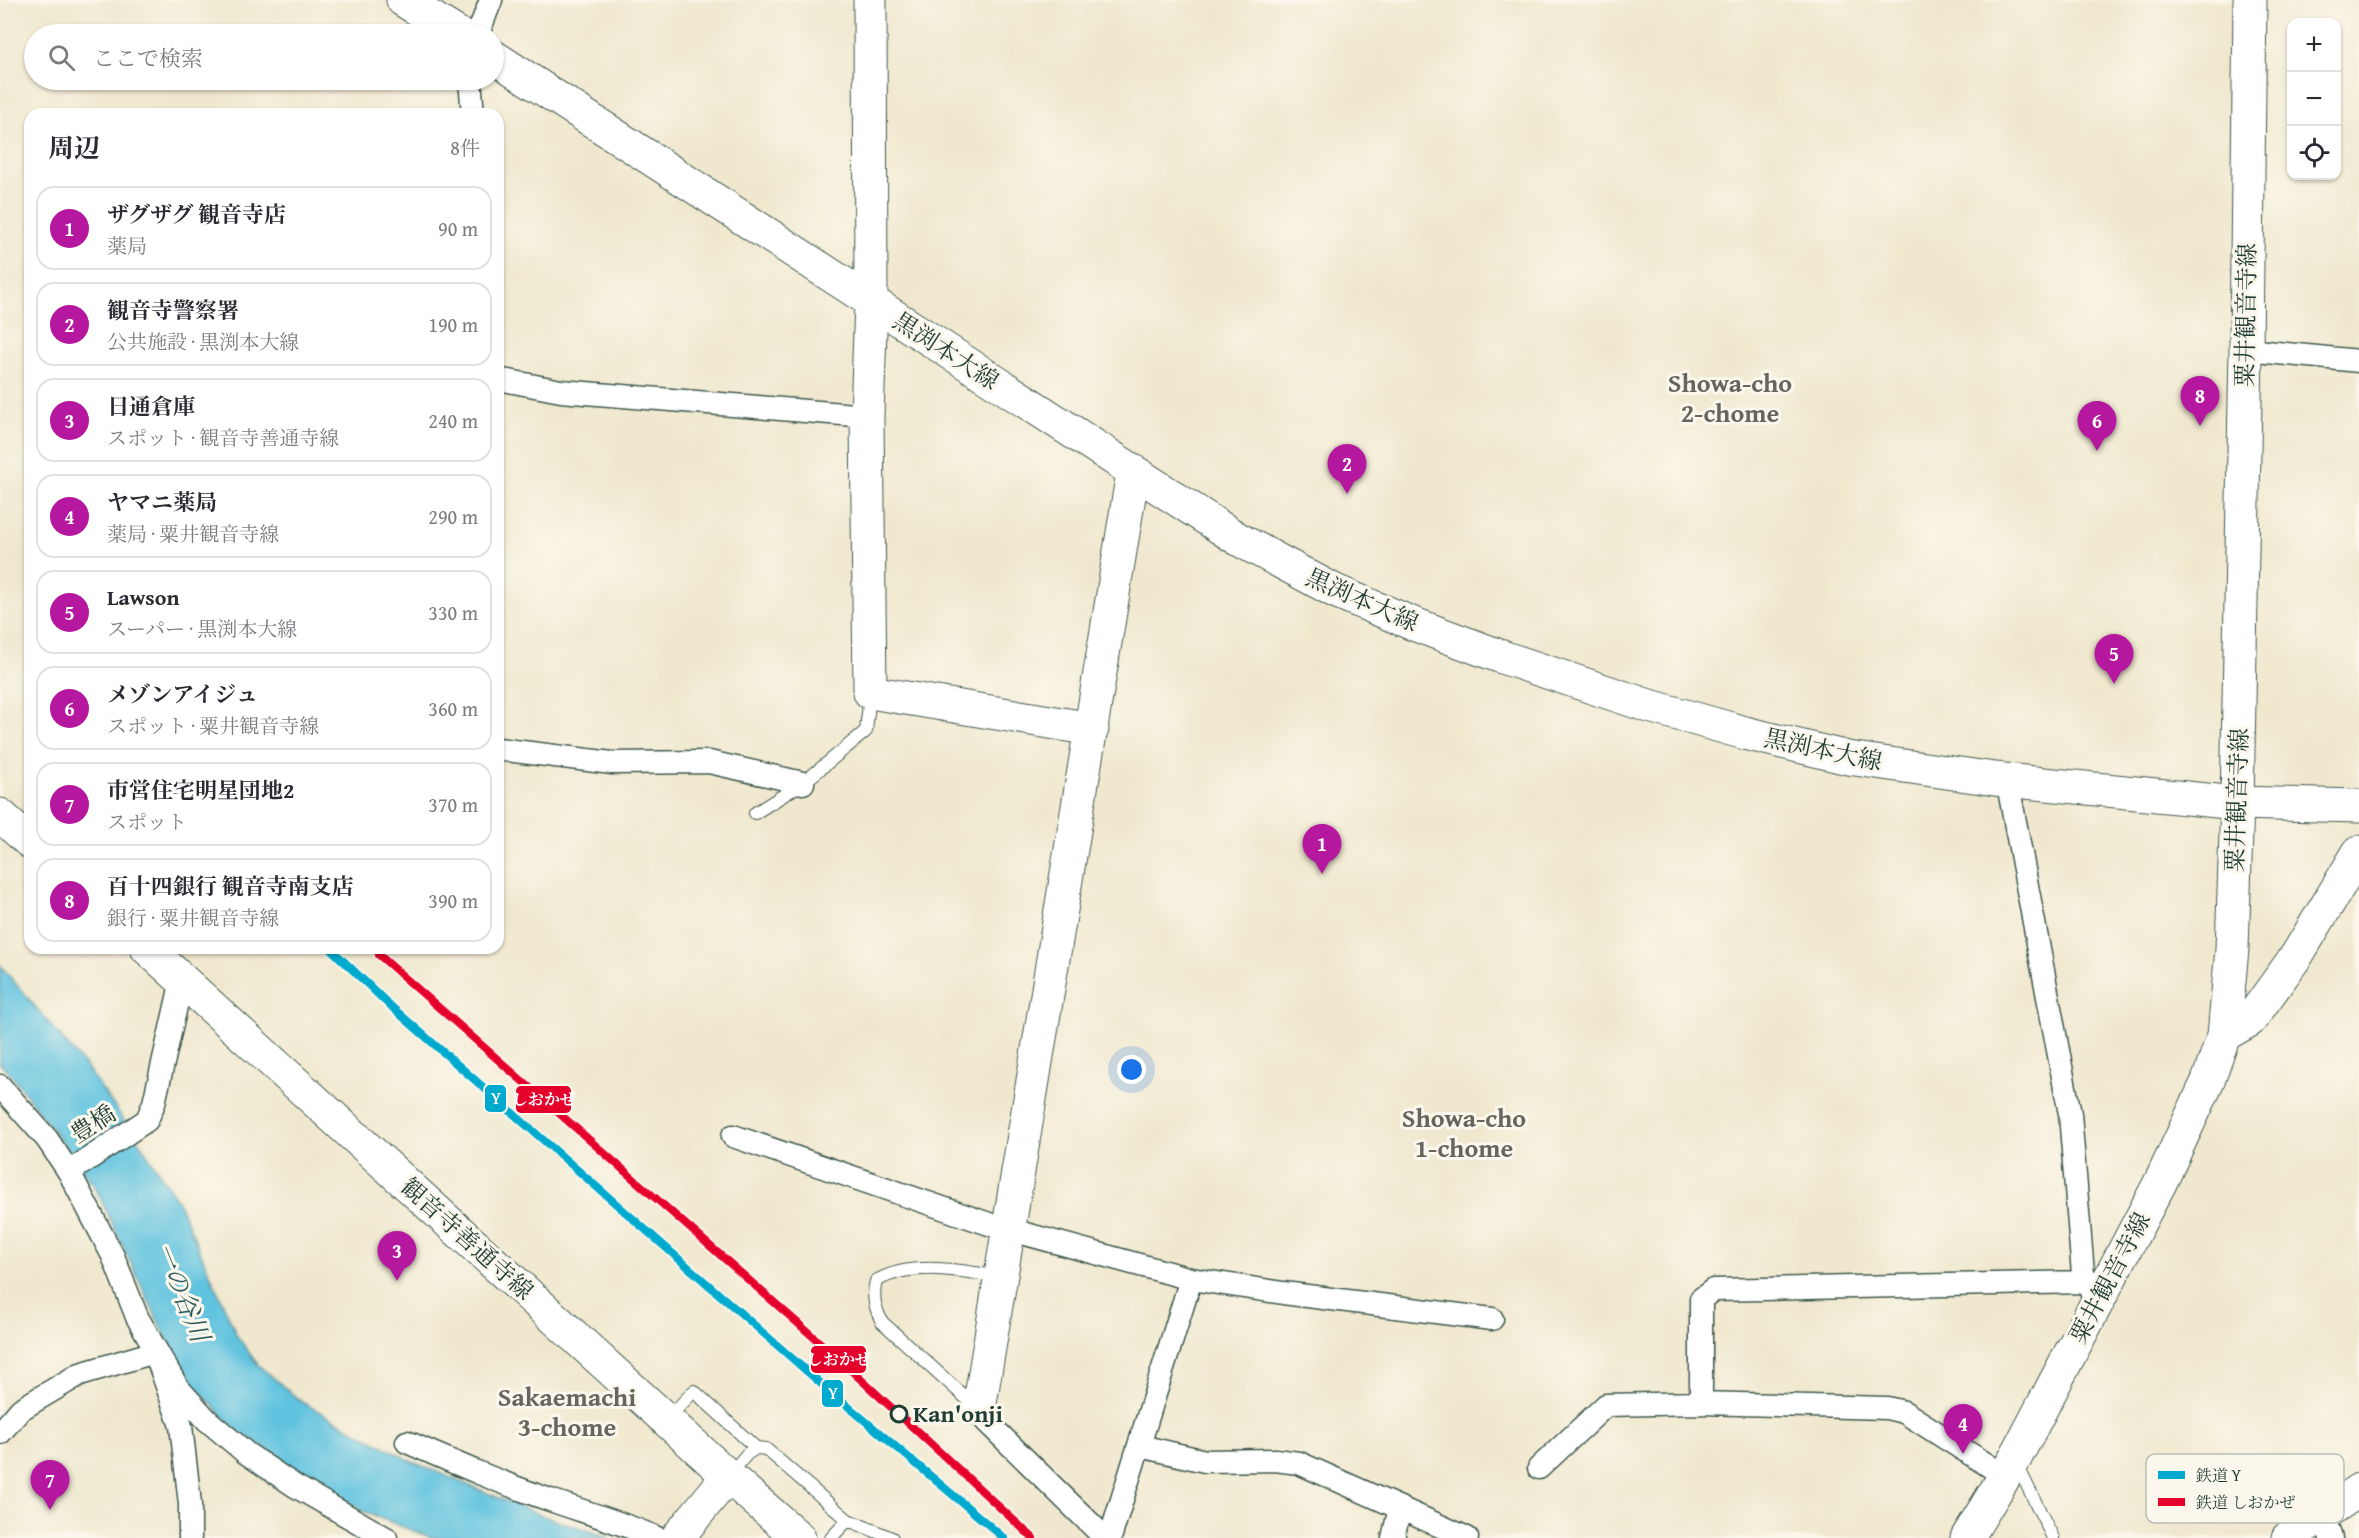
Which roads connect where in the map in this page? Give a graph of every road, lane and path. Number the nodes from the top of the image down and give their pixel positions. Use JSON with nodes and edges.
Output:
{"nodes":[{"id":1,"x":403,"y":0,"type":"edge"},
{"id":2,"x":491,"y":0,"type":"edge"},
{"id":3,"x":870,"y":0,"type":"edge"},
{"id":4,"x":2250,"y":0,"type":"edge"},
{"id":5,"x":446,"y":24,"type":"edge"},
{"id":6,"x":483,"y":24,"type":"edge"},
{"id":7,"x":504,"y":59,"type":"edge"},
{"id":8,"x":471,"y":90,"type":"edge"},
{"id":9,"x":472,"y":108,"type":"edge"},
{"id":10,"x":871,"y":302,"type":"junction"},
{"id":11,"x":2246,"y":350,"type":"junction"},
{"id":12,"x":2359,"y":361,"type":"edge"},
{"id":13,"x":504,"y":380,"type":"edge"},
{"id":14,"x":867,"y":416,"type":"junction"},
{"id":15,"x":1133,"y":472,"type":"junction"},
{"id":16,"x":870,"y":692,"type":"junction"},
{"id":17,"x":1092,"y":729,"type":"junction"},
{"id":18,"x":504,"y":750,"type":"edge"},
{"id":19,"x":803,"y":783,"type":"junction"},
{"id":20,"x":2010,"y":795,"type":"dead end"},
{"id":21,"x":2237,"y":803,"type":"junction"},
{"id":22,"x":2359,"y":806,"type":"edge"},
{"id":23,"x":755,"y":813,"type":"dead end"},
{"id":24,"x":0,"y":815,"type":"edge"},
{"id":25,"x":24,"y":837,"type":"edge"},
{"id":26,"x":2359,"y":852,"type":"edge"},
{"id":27,"x":154,"y":954,"type":"edge"},
{"id":28,"x":182,"y":980,"type":"junction"},
{"id":29,"x":2224,"y":1035,"type":"junction"},
{"id":30,"x":0,"y":1086,"type":"edge"},
{"id":31,"x":734,"y":1136,"type":"dead end"},
{"id":32,"x":69,"y":1172,"type":"junction"},
{"id":33,"x":1009,"y":1229,"type":"junction"},
{"id":34,"x":1001,"y":1277,"type":"junction"},
{"id":35,"x":1191,"y":1279,"type":"junction"},
{"id":36,"x":2091,"y":1292,"type":"junction"},
{"id":37,"x":1492,"y":1319,"type":"dead end"},
{"id":38,"x":155,"y":1352,"type":"junction"},
{"id":39,"x":1701,"y":1404,"type":"junction"},
{"id":40,"x":979,"y":1410,"type":"junction"},
{"id":41,"x":666,"y":1420,"type":"junction"},
{"id":42,"x":0,"y":1433,"type":"edge"},
{"id":43,"x":407,"y":1442,"type":"dead end"},
{"id":44,"x":1140,"y":1446,"type":"junction"},
{"id":45,"x":756,"y":1448,"type":"junction"},
{"id":46,"x":1539,"y":1468,"type":"dead end"},
{"id":47,"x":2008,"y":1471,"type":"junction"},
{"id":48,"x":728,"y":1476,"type":"junction"},
{"id":49,"x":2359,"y":1490,"type":"edge"},
{"id":50,"x":2344,"y":1507,"type":"edge"},
{"id":51,"x":1400,"y":1508,"type":"junction"},
{"id":52,"x":848,"y":1520,"type":"junction"},
{"id":53,"x":2327,"y":1526,"type":"edge"},
{"id":54,"x":382,"y":1537,"type":"edge"},
{"id":55,"x":190,"y":1538,"type":"edge"},
{"id":56,"x":657,"y":1538,"type":"edge"},
{"id":57,"x":677,"y":1538,"type":"edge"},
{"id":58,"x":799,"y":1538,"type":"edge"},
{"id":59,"x":831,"y":1538,"type":"edge"},
{"id":60,"x":892,"y":1538,"type":"edge"},
{"id":61,"x":1107,"y":1538,"type":"edge"},
{"id":62,"x":1393,"y":1538,"type":"edge"},
{"id":63,"x":1467,"y":1538,"type":"edge"},
{"id":64,"x":1967,"y":1538,"type":"edge"},
{"id":65,"x":2053,"y":1538,"type":"edge"},
{"id":66,"x":2288,"y":1538,"type":"edge"}],
"edges":[{"from":1,"to":5,"type":"main road","name":"黒渕本大線"},
{"from":2,"to":6,"type":"street"},
{"from":3,"to":10,"type":"main road"},
{"from":4,"to":11,"type":"main road","name":"粟井観音寺線"},
{"from":7,"to":10,"type":"main road","name":"黒渕本大線"},
{"from":8,"to":9,"type":"street"},
{"from":10,"to":14,"type":"main road"},
{"from":10,"to":15,"type":"main road","name":"黒渕本大線"},
{"from":11,"to":12,"type":"street"},
{"from":11,"to":21,"type":"main road","name":"粟井観音寺線"},
{"from":13,"to":14,"type":"street"},
{"from":14,"to":16,"type":"main road"},
{"from":15,"to":17,"type":"main road"},
{"from":15,"to":21,"type":"main road","name":"黒渕本大線"},
{"from":16,"to":17,"type":"main road"},
{"from":16,"to":19,"type":"lane"},
{"from":17,"to":33,"type":"main road"},
{"from":18,"to":19,"type":"street"},
{"from":19,"to":23,"type":"lane"},
{"from":20,"to":36,"type":"street"},
{"from":21,"to":22,"type":"main road","name":"黒渕本大線"},
{"from":21,"to":29,"type":"main road","name":"粟井観音寺線"},
{"from":24,"to":25,"type":"main road"},
{"from":26,"to":29,"type":"main road"},
{"from":27,"to":28,"type":"main road","name":"観音寺善通寺線"},
{"from":28,"to":32,"type":"street","name":"豊橋"},
{"from":28,"to":41,"type":"main road","name":"観音寺善通寺線"},
{"from":29,"to":36,"type":"main road","name":"粟井観音寺線"},
{"from":30,"to":32,"type":"street"},
{"from":31,"to":33,"type":"street"},
{"from":32,"to":38,"type":"street"},
{"from":33,"to":34,"type":"main road"},
{"from":33,"to":35,"type":"street"},
{"from":34,"to":40,"type":"main road"},
{"from":34,"to":40,"type":"lane"},
{"from":35,"to":37,"type":"street"},
{"from":35,"to":44,"type":"street"},
{"from":36,"to":39,"type":"street"},
{"from":36,"to":47,"type":"main road","name":"粟井観音寺線"},
{"from":38,"to":42,"type":"street"},
{"from":38,"to":54,"type":"street"},
{"from":38,"to":55,"type":"street"},
{"from":39,"to":46,"type":"street"},
{"from":39,"to":47,"type":"street"},
{"from":40,"to":61,"type":"street"},
{"from":41,"to":45,"type":"lane"},
{"from":41,"to":48,"type":"main road","name":"観音寺善通寺線"},
{"from":43,"to":56,"type":"street"},
{"from":44,"to":51,"type":"street"},
{"from":44,"to":61,"type":"street"},
{"from":45,"to":48,"type":"lane"},
{"from":45,"to":52,"type":"lane"},
{"from":47,"to":64,"type":"main road","name":"粟井観音寺線"},
{"from":47,"to":65,"type":"lane"},
{"from":48,"to":57,"type":"main road"},
{"from":48,"to":58,"type":"main road","name":"観音寺善通寺線"},
{"from":49,"to":50,"type":"main road"},
{"from":51,"to":62,"type":"street"},
{"from":51,"to":63,"type":"street"},
{"from":52,"to":59,"type":"lane"},
{"from":52,"to":60,"type":"lane"},
{"from":53,"to":66,"type":"main road"}]}
